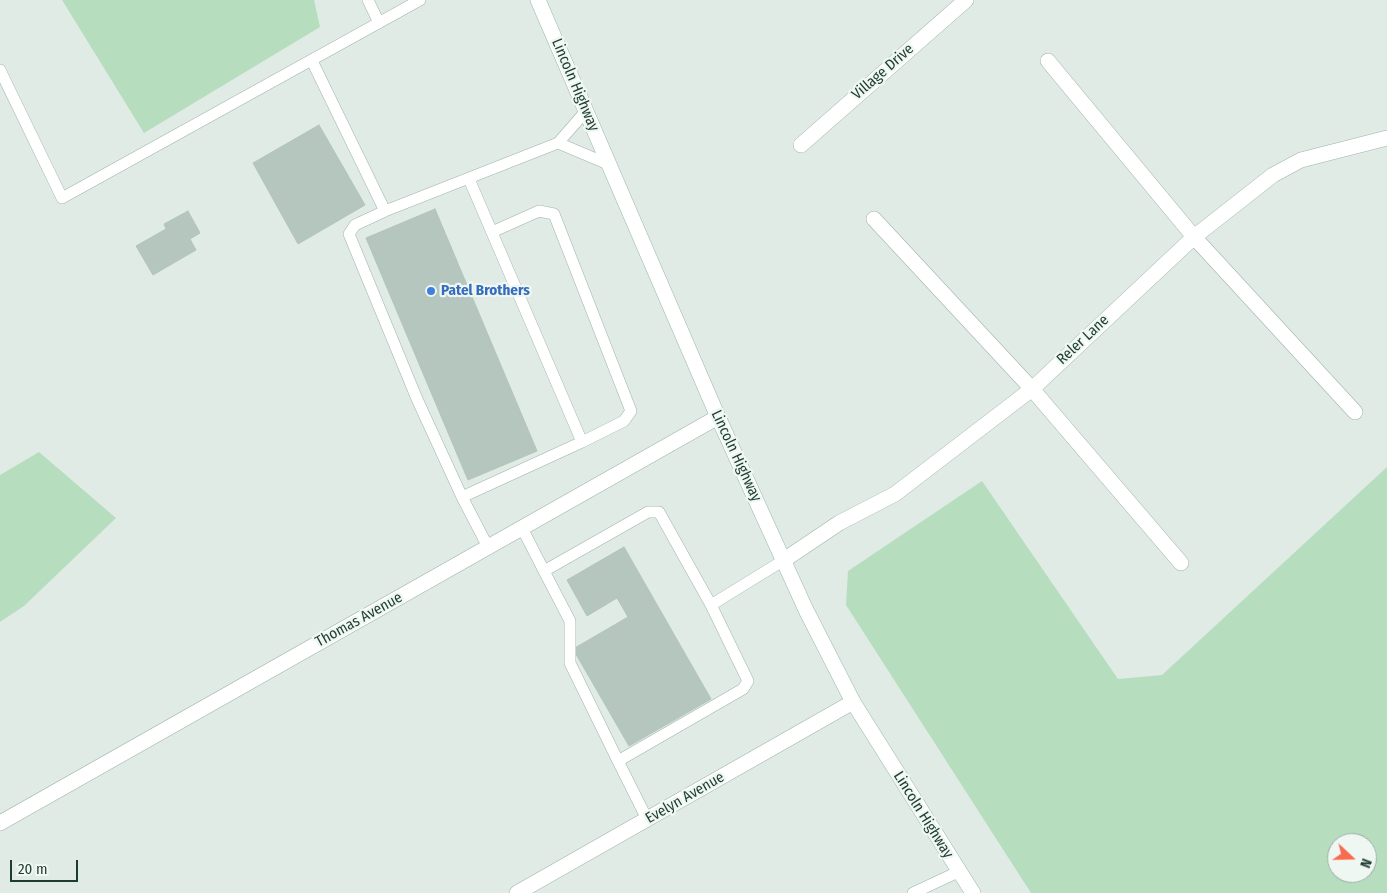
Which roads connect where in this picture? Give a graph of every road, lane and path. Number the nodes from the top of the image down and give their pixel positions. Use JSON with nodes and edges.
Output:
{"nodes":[{"id":1,"x":368,"y":0,"type":"edge"},
{"id":2,"x":420,"y":0,"type":"edge"},
{"id":3,"x":538,"y":0,"type":"edge"},
{"id":4,"x":966,"y":0,"type":"edge"},
{"id":5,"x":379,"y":23,"type":"junction"},
{"id":6,"x":312,"y":61,"type":"junction"},
{"id":7,"x":1048,"y":61,"type":"dead end"},
{"id":8,"x":0,"y":70,"type":"edge"},
{"id":9,"x":586,"y":111,"type":"junction"},
{"id":10,"x":1387,"y":138,"type":"edge"},
{"id":11,"x":558,"y":142,"type":"junction"},
{"id":12,"x":801,"y":145,"type":"dead end"},
{"id":13,"x":608,"y":164,"type":"junction"},
{"id":14,"x":469,"y":179,"type":"junction"},
{"id":15,"x":385,"y":211,"type":"junction"},
{"id":16,"x":874,"y":220,"type":"dead end"},
{"id":17,"x":492,"y":232,"type":"junction"},
{"id":18,"x":1194,"y":237,"type":"junction"},
{"id":19,"x":1032,"y":389,"type":"junction"},
{"id":20,"x":1355,"y":412,"type":"dead end"},
{"id":21,"x":718,"y":417,"type":"junction"},
{"id":22,"x":582,"y":442,"type":"junction"},
{"id":23,"x":462,"y":498,"type":"junction"},
{"id":24,"x":522,"y":528,"type":"junction"},
{"id":25,"x":488,"y":547,"type":"junction"},
{"id":26,"x":784,"y":560,"type":"junction"},
{"id":27,"x":1181,"y":563,"type":"dead end"},
{"id":28,"x":544,"y":571,"type":"junction"},
{"id":29,"x":711,"y":605,"type":"junction"},
{"id":30,"x":852,"y":702,"type":"junction"},
{"id":31,"x":618,"y":761,"type":"junction"},
{"id":32,"x":647,"y":819,"type":"junction"},
{"id":33,"x":0,"y":823,"type":"edge"},
{"id":34,"x":958,"y":872,"type":"junction"},
{"id":35,"x":517,"y":893,"type":"edge"},
{"id":36,"x":913,"y":893,"type":"edge"},
{"id":37,"x":973,"y":893,"type":"edge"}],
"edges":[{"from":1,"to":5,"type":"lane"},
{"from":2,"to":5,"type":"lane"},
{"from":3,"to":9,"type":"street","name":"Lincoln Highway"},
{"from":4,"to":12,"type":"street","name":"Village Drive"},
{"from":5,"to":6,"type":"lane"},
{"from":6,"to":8,"type":"lane"},
{"from":6,"to":15,"type":"lane"},
{"from":7,"to":18,"type":"street"},
{"from":9,"to":11,"type":"lane"},
{"from":9,"to":13,"type":"street","name":"Lincoln Highway"},
{"from":10,"to":18,"type":"street","name":"Reler Lane"},
{"from":11,"to":13,"type":"lane"},
{"from":11,"to":14,"type":"lane"},
{"from":13,"to":21,"type":"street","name":"Lincoln Highway"},
{"from":14,"to":15,"type":"lane"},
{"from":14,"to":17,"type":"lane"},
{"from":15,"to":23,"type":"lane"},
{"from":16,"to":19,"type":"street"},
{"from":17,"to":22,"type":"lane"},
{"from":17,"to":22,"type":"lane"},
{"from":18,"to":19,"type":"street","name":"Reler Lane"},
{"from":18,"to":20,"type":"street"},
{"from":19,"to":26,"type":"street","name":"Reler Lane"},
{"from":19,"to":27,"type":"street"},
{"from":21,"to":24,"type":"street","name":"Thomas Avenue"},
{"from":21,"to":26,"type":"street","name":"Lincoln Highway"},
{"from":22,"to":23,"type":"lane"},
{"from":23,"to":25,"type":"lane"},
{"from":24,"to":25,"type":"street","name":"Thomas Avenue"},
{"from":24,"to":28,"type":"lane"},
{"from":25,"to":33,"type":"street","name":"Thomas Avenue"},
{"from":26,"to":29,"type":"lane"},
{"from":26,"to":30,"type":"street","name":"Lincoln Highway"},
{"from":28,"to":29,"type":"lane"},
{"from":28,"to":31,"type":"lane"},
{"from":29,"to":31,"type":"lane"},
{"from":30,"to":32,"type":"street","name":"Evelyn Avenue"},
{"from":30,"to":34,"type":"street","name":"Lincoln Highway"},
{"from":31,"to":32,"type":"lane"},
{"from":32,"to":35,"type":"street","name":"Evelyn Avenue"},
{"from":34,"to":36,"type":"lane"},
{"from":34,"to":37,"type":"street","name":"Lincoln Highway"}]}
